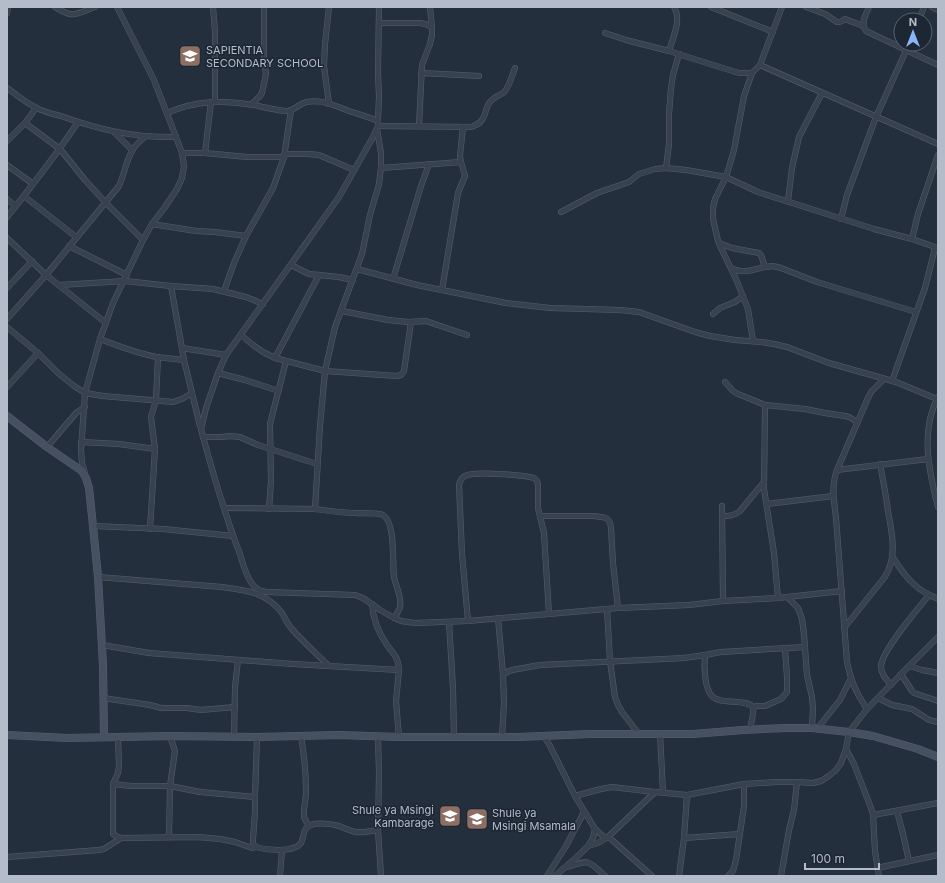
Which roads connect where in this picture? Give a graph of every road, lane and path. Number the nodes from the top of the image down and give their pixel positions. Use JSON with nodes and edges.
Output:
{"nodes":[{"id":1,"x":8,"y":7,"type":"edge"},
{"id":2,"x":55,"y":7,"type":"edge"},
{"id":3,"x":95,"y":7,"type":"edge"},
{"id":4,"x":117,"y":7,"type":"edge"},
{"id":5,"x":213,"y":7,"type":"edge"},
{"id":6,"x":264,"y":7,"type":"edge"},
{"id":7,"x":329,"y":7,"type":"edge"},
{"id":8,"x":378,"y":7,"type":"edge"},
{"id":9,"x":430,"y":7,"type":"edge"},
{"id":10,"x":674,"y":7,"type":"edge"},
{"id":11,"x":711,"y":7,"type":"edge"},
{"id":12,"x":782,"y":7,"type":"edge"},
{"id":13,"x":806,"y":7,"type":"edge"},
{"id":14,"x":869,"y":7,"type":"edge"},
{"id":15,"x":932,"y":7,"type":"edge"},
{"id":16,"x":721,"y":9,"type":"edge"},
{"id":17,"x":938,"y":10,"type":"edge"},
{"id":18,"x":7,"y":13,"type":"edge"},
{"id":19,"x":379,"y":23,"type":"junction"},
{"id":20,"x":863,"y":26,"type":"junction"},
{"id":21,"x":432,"y":27,"type":"junction"},
{"id":22,"x":773,"y":32,"type":"junction"},
{"id":23,"x":605,"y":33,"type":"dead end"},
{"id":24,"x":893,"y":44,"type":"edge"},
{"id":25,"x":669,"y":51,"type":"junction"},
{"id":26,"x":906,"y":52,"type":"edge"},
{"id":27,"x":911,"y":52,"type":"edge"},
{"id":28,"x":679,"y":54,"type":"junction"},
{"id":29,"x":938,"y":64,"type":"edge"},
{"id":30,"x":760,"y":65,"type":"junction"},
{"id":31,"x":515,"y":68,"type":"dead end"},
{"id":32,"x":752,"y":73,"type":"junction"},
{"id":33,"x":421,"y":74,"type":"junction"},
{"id":34,"x":480,"y":76,"type":"dead end"},
{"id":35,"x":7,"y":88,"type":"edge"},
{"id":36,"x":822,"y":93,"type":"junction"},
{"id":37,"x":213,"y":102,"type":"junction"},
{"id":38,"x":329,"y":104,"type":"junction"},
{"id":39,"x":252,"y":105,"type":"junction"},
{"id":40,"x":36,"y":108,"type":"junction"},
{"id":41,"x":291,"y":110,"type":"junction"},
{"id":42,"x":167,"y":113,"type":"junction"},
{"id":43,"x":876,"y":117,"type":"junction"},
{"id":44,"x":78,"y":122,"type":"junction"},
{"id":45,"x":25,"y":123,"type":"junction"},
{"id":46,"x":378,"y":125,"type":"junction"},
{"id":47,"x":419,"y":126,"type":"junction"},
{"id":48,"x":463,"y":127,"type":"junction"},
{"id":49,"x":114,"y":132,"type":"junction"},
{"id":50,"x":145,"y":137,"type":"junction"},
{"id":51,"x":176,"y":137,"type":"junction"},
{"id":52,"x":7,"y":141,"type":"edge"},
{"id":53,"x":938,"y":144,"type":"edge"},
{"id":54,"x":60,"y":149,"type":"junction"},
{"id":55,"x":132,"y":150,"type":"junction"},
{"id":56,"x":182,"y":153,"type":"junction"},
{"id":57,"x":205,"y":153,"type":"junction"},
{"id":58,"x":938,"y":154,"type":"edge"},
{"id":59,"x":284,"y":156,"type":"junction"},
{"id":60,"x":461,"y":162,"type":"junction"},
{"id":61,"x":429,"y":164,"type":"junction"},
{"id":62,"x":7,"y":166,"type":"edge"},
{"id":63,"x":381,"y":168,"type":"junction"},
{"id":64,"x":666,"y":168,"type":"junction"},
{"id":65,"x":354,"y":170,"type":"junction"},
{"id":66,"x":726,"y":177,"type":"junction"},
{"id":67,"x":33,"y":184,"type":"junction"},
{"id":68,"x":24,"y":196,"type":"junction"},
{"id":69,"x":7,"y":199,"type":"edge"},
{"id":70,"x":788,"y":201,"type":"junction"},
{"id":71,"x":106,"y":203,"type":"junction"},
{"id":72,"x":15,"y":206,"type":"junction"},
{"id":73,"x":561,"y":212,"type":"dead end"},
{"id":74,"x":7,"y":217,"type":"edge"},
{"id":75,"x":841,"y":219,"type":"junction"},
{"id":76,"x":152,"y":224,"type":"junction"},
{"id":77,"x":246,"y":236,"type":"junction"},
{"id":78,"x":76,"y":237,"type":"junction"},
{"id":79,"x":7,"y":238,"type":"edge"},
{"id":80,"x":912,"y":239,"type":"junction"},
{"id":81,"x":143,"y":240,"type":"junction"},
{"id":82,"x":719,"y":243,"type":"junction"},
{"id":83,"x":69,"y":246,"type":"junction"},
{"id":84,"x":937,"y":248,"type":"edge"},
{"id":85,"x":32,"y":261,"type":"junction"},
{"id":86,"x":291,"y":265,"type":"junction"},
{"id":87,"x":765,"y":267,"type":"junction"},
{"id":88,"x":357,"y":269,"type":"junction"},
{"id":89,"x":732,"y":269,"type":"junction"},
{"id":90,"x":46,"y":275,"type":"junction"},
{"id":91,"x":127,"y":275,"type":"junction"},
{"id":92,"x":319,"y":275,"type":"junction"},
{"id":93,"x":393,"y":279,"type":"junction"},
{"id":94,"x":353,"y":280,"type":"junction"},
{"id":95,"x":125,"y":281,"type":"junction"},
{"id":96,"x":59,"y":285,"type":"junction"},
{"id":97,"x":171,"y":286,"type":"junction"},
{"id":98,"x":7,"y":288,"type":"edge"},
{"id":99,"x":442,"y":290,"type":"junction"},
{"id":100,"x":224,"y":291,"type":"junction"},
{"id":101,"x":743,"y":296,"type":"junction"},
{"id":102,"x":263,"y":304,"type":"junction"},
{"id":103,"x":342,"y":310,"type":"junction"},
{"id":104,"x":916,"y":312,"type":"junction"},
{"id":105,"x":713,"y":314,"type":"dead end"},
{"id":106,"x":7,"y":319,"type":"edge"},
{"id":107,"x":411,"y":322,"type":"junction"},
{"id":108,"x":106,"y":323,"type":"junction"},
{"id":109,"x":7,"y":327,"type":"edge"},
{"id":110,"x":241,"y":335,"type":"junction"},
{"id":111,"x":467,"y":335,"type":"dead end"},
{"id":112,"x":100,"y":339,"type":"junction"},
{"id":113,"x":753,"y":341,"type":"junction"},
{"id":114,"x":182,"y":348,"type":"junction"},
{"id":115,"x":38,"y":353,"type":"junction"},
{"id":116,"x":226,"y":355,"type":"junction"},
{"id":117,"x":158,"y":357,"type":"junction"},
{"id":118,"x":275,"y":358,"type":"junction"},
{"id":119,"x":184,"y":360,"type":"junction"},
{"id":120,"x":286,"y":361,"type":"junction"},
{"id":121,"x":324,"y":371,"type":"junction"},
{"id":122,"x":218,"y":373,"type":"junction"},
{"id":123,"x":884,"y":379,"type":"junction"},
{"id":124,"x":892,"y":381,"type":"junction"},
{"id":125,"x":724,"y":382,"type":"dead end"},
{"id":126,"x":7,"y":387,"type":"edge"},
{"id":127,"x":279,"y":391,"type":"junction"},
{"id":128,"x":86,"y":393,"type":"junction"},
{"id":129,"x":192,"y":393,"type":"junction"},
{"id":130,"x":938,"y":397,"type":"edge"},
{"id":131,"x":156,"y":400,"type":"junction"},
{"id":132,"x":765,"y":405,"type":"junction"},
{"id":133,"x":84,"y":406,"type":"junction"},
{"id":134,"x":7,"y":416,"type":"edge"},
{"id":135,"x":857,"y":422,"type":"junction"},
{"id":136,"x":201,"y":429,"type":"junction"},
{"id":137,"x":203,"y":438,"type":"junction"},
{"id":138,"x":81,"y":442,"type":"junction"},
{"id":139,"x":47,"y":447,"type":"junction"},
{"id":140,"x":156,"y":449,"type":"junction"},
{"id":141,"x":270,"y":449,"type":"junction"},
{"id":142,"x":928,"y":459,"type":"junction"},
{"id":143,"x":317,"y":464,"type":"junction"},
{"id":144,"x":880,"y":464,"type":"junction"},
{"id":145,"x":837,"y":470,"type":"junction"},
{"id":146,"x":86,"y":478,"type":"junction"},
{"id":147,"x":764,"y":482,"type":"junction"},
{"id":148,"x":833,"y":496,"type":"junction"},
{"id":149,"x":767,"y":504,"type":"junction"},
{"id":150,"x":722,"y":506,"type":"dead end"},
{"id":151,"x":938,"y":507,"type":"edge"},
{"id":152,"x":224,"y":508,"type":"junction"},
{"id":153,"x":269,"y":509,"type":"junction"},
{"id":154,"x":315,"y":510,"type":"junction"},
{"id":155,"x":540,"y":516,"type":"junction"},
{"id":156,"x":722,"y":516,"type":"junction"},
{"id":157,"x":94,"y":526,"type":"junction"},
{"id":158,"x":150,"y":529,"type":"junction"},
{"id":159,"x":233,"y":536,"type":"junction"},
{"id":160,"x":892,"y":556,"type":"junction"},
{"id":161,"x":98,"y":577,"type":"junction"},
{"id":162,"x":842,"y":591,"type":"junction"},
{"id":163,"x":929,"y":595,"type":"junction"},
{"id":164,"x":787,"y":597,"type":"junction"},
{"id":165,"x":778,"y":598,"type":"junction"},
{"id":166,"x":938,"y":599,"type":"edge"},
{"id":167,"x":724,"y":602,"type":"junction"},
{"id":168,"x":372,"y":604,"type":"junction"},
{"id":169,"x":618,"y":608,"type":"junction"},
{"id":170,"x":607,"y":609,"type":"junction"},
{"id":171,"x":549,"y":614,"type":"junction"},
{"id":172,"x":394,"y":618,"type":"junction"},
{"id":173,"x":498,"y":618,"type":"junction"},
{"id":174,"x":468,"y":621,"type":"junction"},
{"id":175,"x":448,"y":622,"type":"junction"},
{"id":176,"x":844,"y":628,"type":"junction"},
{"id":177,"x":938,"y":637,"type":"edge"},
{"id":178,"x":102,"y":645,"type":"junction"},
{"id":179,"x":805,"y":647,"type":"junction"},
{"id":180,"x":785,"y":648,"type":"junction"},
{"id":181,"x":705,"y":656,"type":"junction"},
{"id":182,"x":238,"y":660,"type":"junction"},
{"id":183,"x":610,"y":661,"type":"junction"},
{"id":184,"x":329,"y":666,"type":"junction"},
{"id":185,"x":909,"y":666,"type":"junction"},
{"id":186,"x":399,"y":670,"type":"junction"},
{"id":187,"x":938,"y":673,"type":"edge"},
{"id":188,"x":503,"y":674,"type":"junction"},
{"id":189,"x":901,"y":674,"type":"junction"},
{"id":190,"x":850,"y":678,"type":"junction"},
{"id":191,"x":891,"y":685,"type":"junction"},
{"id":192,"x":844,"y":692,"type":"junction"},
{"id":193,"x":858,"y":694,"type":"junction"},
{"id":194,"x":103,"y":698,"type":"junction"},
{"id":195,"x":878,"y":698,"type":"junction"},
{"id":196,"x":938,"y":701,"type":"edge"},
{"id":197,"x":235,"y":707,"type":"junction"},
{"id":198,"x":753,"y":709,"type":"junction"},
{"id":199,"x":867,"y":709,"type":"junction"},
{"id":200,"x":938,"y":722,"type":"edge"},
{"id":201,"x":814,"y":728,"type":"junction"},
{"id":202,"x":750,"y":729,"type":"junction"},
{"id":203,"x":849,"y":732,"type":"junction"},
{"id":204,"x":638,"y":733,"type":"junction"},
{"id":205,"x":660,"y":733,"type":"junction"},
{"id":206,"x":7,"y":735,"type":"edge"},
{"id":207,"x":170,"y":736,"type":"junction"},
{"id":208,"x":234,"y":736,"type":"junction"},
{"id":209,"x":301,"y":736,"type":"junction"},
{"id":210,"x":378,"y":736,"type":"junction"},
{"id":211,"x":544,"y":736,"type":"junction"},
{"id":212,"x":104,"y":737,"type":"junction"},
{"id":213,"x":118,"y":737,"type":"junction"},
{"id":214,"x":257,"y":737,"type":"junction"},
{"id":215,"x":399,"y":737,"type":"junction"},
{"id":216,"x":454,"y":737,"type":"junction"},
{"id":217,"x":502,"y":738,"type":"junction"},
{"id":218,"x":846,"y":749,"type":"junction"},
{"id":219,"x":938,"y":756,"type":"edge"},
{"id":220,"x":797,"y":782,"type":"junction"},
{"id":221,"x":113,"y":784,"type":"junction"},
{"id":222,"x":744,"y":784,"type":"junction"},
{"id":223,"x":170,"y":786,"type":"junction"},
{"id":224,"x":655,"y":792,"type":"junction"},
{"id":225,"x":663,"y":792,"type":"junction"},
{"id":226,"x":687,"y":795,"type":"junction"},
{"id":227,"x":575,"y":796,"type":"junction"},
{"id":228,"x":255,"y":797,"type":"junction"},
{"id":229,"x":938,"y":803,"type":"edge"},
{"id":230,"x":897,"y":811,"type":"junction"},
{"id":231,"x":584,"y":812,"type":"junction"},
{"id":232,"x":873,"y":815,"type":"junction"},
{"id":233,"x":309,"y":825,"type":"junction"},
{"id":234,"x":595,"y":829,"type":"junction"},
{"id":235,"x":378,"y":830,"type":"junction"},
{"id":236,"x":113,"y":834,"type":"junction"},
{"id":237,"x":740,"y":834,"type":"junction"},
{"id":238,"x":169,"y":837,"type":"junction"},
{"id":239,"x":121,"y":838,"type":"junction"},
{"id":240,"x":608,"y":838,"type":"junction"},
{"id":241,"x":684,"y":838,"type":"junction"},
{"id":242,"x":109,"y":846,"type":"junction"},
{"id":243,"x":588,"y":846,"type":"junction"},
{"id":244,"x":256,"y":847,"type":"junction"},
{"id":245,"x":282,"y":850,"type":"junction"},
{"id":246,"x":938,"y":855,"type":"edge"},
{"id":247,"x":7,"y":857,"type":"edge"},
{"id":248,"x":909,"y":861,"type":"junction"},
{"id":249,"x":564,"y":868,"type":"junction"},
{"id":250,"x":877,"y":868,"type":"junction"},
{"id":251,"x":280,"y":876,"type":"edge"},
{"id":252,"x":380,"y":876,"type":"edge"},
{"id":253,"x":548,"y":876,"type":"edge"},
{"id":254,"x":555,"y":876,"type":"edge"},
{"id":255,"x":605,"y":876,"type":"edge"},
{"id":256,"x":652,"y":876,"type":"edge"},
{"id":257,"x":679,"y":876,"type":"edge"},
{"id":258,"x":728,"y":876,"type":"edge"},
{"id":259,"x":782,"y":876,"type":"edge"},
{"id":260,"x":879,"y":876,"type":"edge"}],
"edges":[{"from":1,"to":18,"type":"street"},
{"from":2,"to":3,"type":"street"},
{"from":4,"to":42,"type":"street"},
{"from":5,"to":37,"type":"street"},
{"from":6,"to":39,"type":"street"},
{"from":7,"to":38,"type":"street"},
{"from":8,"to":19,"type":"street"},
{"from":9,"to":21,"type":"street"},
{"from":10,"to":25,"type":"street"},
{"from":11,"to":16,"type":"street"},
{"from":12,"to":22,"type":"street"},
{"from":13,"to":20,"type":"street"},
{"from":14,"to":20,"type":"street"},
{"from":15,"to":17,"type":"street"},
{"from":16,"to":22,"type":"street"},
{"from":19,"to":21,"type":"street"},
{"from":19,"to":46,"type":"street"},
{"from":20,"to":24,"type":"street"},
{"from":21,"to":33,"type":"street"},
{"from":22,"to":30,"type":"street"},
{"from":23,"to":25,"type":"street"},
{"from":25,"to":28,"type":"street"},
{"from":26,"to":43,"type":"street"},
{"from":27,"to":29,"type":"street"},
{"from":28,"to":32,"type":"street"},
{"from":28,"to":64,"type":"street"},
{"from":30,"to":32,"type":"street"},
{"from":30,"to":36,"type":"street"},
{"from":31,"to":48,"type":"street"},
{"from":32,"to":66,"type":"street"},
{"from":33,"to":34,"type":"street"},
{"from":33,"to":47,"type":"street"},
{"from":35,"to":40,"type":"street"},
{"from":36,"to":43,"type":"street"},
{"from":36,"to":70,"type":"street"},
{"from":37,"to":39,"type":"street"},
{"from":37,"to":42,"type":"street"},
{"from":37,"to":57,"type":"street"},
{"from":38,"to":41,"type":"street"},
{"from":38,"to":46,"type":"street"},
{"from":39,"to":41,"type":"street"},
{"from":40,"to":44,"type":"street"},
{"from":40,"to":45,"type":"street"},
{"from":41,"to":59,"type":"street"},
{"from":42,"to":51,"type":"street"},
{"from":43,"to":53,"type":"street"},
{"from":43,"to":75,"type":"street"},
{"from":44,"to":49,"type":"street"},
{"from":44,"to":54,"type":"street"},
{"from":45,"to":52,"type":"street"},
{"from":45,"to":54,"type":"street"},
{"from":46,"to":47,"type":"street"},
{"from":46,"to":63,"type":"street"},
{"from":46,"to":65,"type":"street"},
{"from":47,"to":48,"type":"street"},
{"from":48,"to":60,"type":"street"},
{"from":49,"to":50,"type":"street"},
{"from":49,"to":55,"type":"street"},
{"from":50,"to":51,"type":"street"},
{"from":50,"to":55,"type":"street"},
{"from":51,"to":56,"type":"street"},
{"from":54,"to":67,"type":"street"},
{"from":54,"to":71,"type":"street"},
{"from":55,"to":71,"type":"street"},
{"from":56,"to":57,"type":"street"},
{"from":56,"to":76,"type":"street"},
{"from":57,"to":59,"type":"street"},
{"from":58,"to":80,"type":"street"},
{"from":59,"to":65,"type":"street"},
{"from":59,"to":77,"type":"street"},
{"from":60,"to":61,"type":"street"},
{"from":60,"to":99,"type":"street"},
{"from":61,"to":63,"type":"street"},
{"from":61,"to":93,"type":"street"},
{"from":62,"to":67,"type":"street"},
{"from":63,"to":88,"type":"street"},
{"from":64,"to":66,"type":"street"},
{"from":64,"to":73,"type":"street"},
{"from":65,"to":86,"type":"street"},
{"from":66,"to":70,"type":"street"},
{"from":66,"to":82,"type":"street"},
{"from":67,"to":68,"type":"street"},
{"from":68,"to":72,"type":"street"},
{"from":68,"to":78,"type":"street"},
{"from":69,"to":72,"type":"street"},
{"from":70,"to":75,"type":"street"},
{"from":71,"to":78,"type":"street"},
{"from":71,"to":81,"type":"street"},
{"from":72,"to":74,"type":"street"},
{"from":75,"to":80,"type":"street"},
{"from":76,"to":77,"type":"street"},
{"from":76,"to":81,"type":"street"},
{"from":77,"to":100,"type":"street"},
{"from":78,"to":83,"type":"street"},
{"from":79,"to":85,"type":"street"},
{"from":80,"to":84,"type":"street"},
{"from":81,"to":91,"type":"street"},
{"from":82,"to":87,"type":"street"},
{"from":82,"to":89,"type":"street"},
{"from":83,"to":90,"type":"street"},
{"from":83,"to":91,"type":"street"},
{"from":84,"to":104,"type":"street"},
{"from":85,"to":90,"type":"street"},
{"from":85,"to":98,"type":"street"},
{"from":86,"to":92,"type":"street"},
{"from":86,"to":102,"type":"street"},
{"from":87,"to":89,"type":"street"},
{"from":87,"to":104,"type":"street"},
{"from":88,"to":93,"type":"street"},
{"from":88,"to":94,"type":"street"},
{"from":89,"to":101,"type":"street"},
{"from":90,"to":96,"type":"street"},
{"from":90,"to":106,"type":"street"},
{"from":91,"to":95,"type":"street"},
{"from":92,"to":94,"type":"street"},
{"from":92,"to":118,"type":"street"},
{"from":93,"to":99,"type":"street"},
{"from":94,"to":103,"type":"street"},
{"from":95,"to":96,"type":"street"},
{"from":95,"to":97,"type":"street"},
{"from":95,"to":108,"type":"street"},
{"from":96,"to":108,"type":"street"},
{"from":97,"to":100,"type":"street"},
{"from":97,"to":114,"type":"street"},
{"from":99,"to":113,"type":"street"},
{"from":100,"to":102,"type":"street"},
{"from":101,"to":105,"type":"street"},
{"from":101,"to":113,"type":"street"},
{"from":102,"to":110,"type":"street"},
{"from":103,"to":107,"type":"street"},
{"from":103,"to":121,"type":"street"},
{"from":104,"to":124,"type":"street"},
{"from":107,"to":111,"type":"street"},
{"from":107,"to":121,"type":"street"},
{"from":108,"to":112,"type":"street"},
{"from":109,"to":115,"type":"street"},
{"from":110,"to":116,"type":"street"},
{"from":110,"to":118,"type":"street"},
{"from":112,"to":117,"type":"street"},
{"from":112,"to":128,"type":"street"},
{"from":113,"to":123,"type":"street"},
{"from":114,"to":116,"type":"street"},
{"from":114,"to":119,"type":"street"},
{"from":115,"to":126,"type":"street"},
{"from":115,"to":128,"type":"street"},
{"from":116,"to":122,"type":"street"},
{"from":117,"to":119,"type":"street"},
{"from":117,"to":131,"type":"street"},
{"from":118,"to":120,"type":"street"},
{"from":119,"to":129,"type":"street"},
{"from":120,"to":121,"type":"street"},
{"from":120,"to":127,"type":"street"},
{"from":121,"to":143,"type":"street"},
{"from":122,"to":127,"type":"street"},
{"from":122,"to":136,"type":"street"},
{"from":123,"to":124,"type":"street"},
{"from":123,"to":135,"type":"street"},
{"from":124,"to":130,"type":"street"},
{"from":125,"to":132,"type":"street"},
{"from":127,"to":141,"type":"street"},
{"from":128,"to":131,"type":"street"},
{"from":128,"to":133,"type":"street"},
{"from":129,"to":131,"type":"street"},
{"from":129,"to":136,"type":"street"},
{"from":130,"to":142,"type":"street"},
{"from":131,"to":140,"type":"street"},
{"from":132,"to":135,"type":"street"},
{"from":132,"to":147,"type":"street"},
{"from":133,"to":138,"type":"street"},
{"from":133,"to":139,"type":"street"},
{"from":134,"to":139,"type":"street"},
{"from":135,"to":145,"type":"street"},
{"from":136,"to":137,"type":"street"},
{"from":137,"to":141,"type":"street"},
{"from":137,"to":152,"type":"street"},
{"from":138,"to":140,"type":"street"},
{"from":138,"to":146,"type":"street"},
{"from":139,"to":146,"type":"street"},
{"from":140,"to":158,"type":"street"},
{"from":141,"to":143,"type":"street"},
{"from":141,"to":153,"type":"street"},
{"from":142,"to":144,"type":"street"},
{"from":142,"to":151,"type":"street"},
{"from":143,"to":154,"type":"street"},
{"from":144,"to":145,"type":"street"},
{"from":144,"to":160,"type":"street"},
{"from":145,"to":148,"type":"street"},
{"from":146,"to":157,"type":"street"},
{"from":147,"to":149,"type":"street"},
{"from":147,"to":156,"type":"street"},
{"from":148,"to":149,"type":"street"},
{"from":148,"to":162,"type":"street"},
{"from":149,"to":165,"type":"street"},
{"from":150,"to":156,"type":"street"},
{"from":152,"to":153,"type":"street"},
{"from":152,"to":159,"type":"street"},
{"from":153,"to":154,"type":"street"},
{"from":154,"to":172,"type":"street"},
{"from":155,"to":169,"type":"street"},
{"from":155,"to":171,"type":"street"},
{"from":155,"to":174,"type":"street"},
{"from":156,"to":167,"type":"street"},
{"from":157,"to":158,"type":"street"},
{"from":157,"to":161,"type":"street"},
{"from":158,"to":159,"type":"street"},
{"from":159,"to":168,"type":"street"},
{"from":160,"to":163,"type":"street"},
{"from":160,"to":176,"type":"street"},
{"from":161,"to":178,"type":"street"},
{"from":161,"to":184,"type":"street"},
{"from":162,"to":164,"type":"street"},
{"from":162,"to":176,"type":"street"},
{"from":163,"to":166,"type":"street"},
{"from":163,"to":191,"type":"street"},
{"from":164,"to":165,"type":"street"},
{"from":164,"to":179,"type":"street"},
{"from":165,"to":167,"type":"street"},
{"from":167,"to":169,"type":"street"},
{"from":168,"to":172,"type":"street"},
{"from":168,"to":186,"type":"street"},
{"from":169,"to":170,"type":"street"},
{"from":170,"to":171,"type":"street"},
{"from":170,"to":183,"type":"street"},
{"from":171,"to":173,"type":"street"},
{"from":172,"to":175,"type":"street"},
{"from":173,"to":174,"type":"street"},
{"from":173,"to":188,"type":"street"},
{"from":174,"to":175,"type":"street"},
{"from":175,"to":216,"type":"street"},
{"from":176,"to":190,"type":"street"},
{"from":177,"to":185,"type":"street"},
{"from":178,"to":182,"type":"street"},
{"from":178,"to":194,"type":"street"},
{"from":179,"to":180,"type":"street"},
{"from":179,"to":201,"type":"street"},
{"from":180,"to":181,"type":"street"},
{"from":180,"to":198,"type":"street"},
{"from":181,"to":183,"type":"street"},
{"from":181,"to":198,"type":"street"},
{"from":182,"to":184,"type":"street"},
{"from":182,"to":197,"type":"street"},
{"from":183,"to":188,"type":"street"},
{"from":183,"to":204,"type":"street"},
{"from":184,"to":186,"type":"street"},
{"from":185,"to":187,"type":"street"},
{"from":185,"to":189,"type":"street"},
{"from":186,"to":215,"type":"street"},
{"from":188,"to":217,"type":"street"},
{"from":189,"to":191,"type":"street"},
{"from":189,"to":196,"type":"street"},
{"from":190,"to":192,"type":"street"},
{"from":190,"to":193,"type":"street"},
{"from":191,"to":195,"type":"street"},
{"from":192,"to":193,"type":"street"},
{"from":192,"to":201,"type":"street"},
{"from":193,"to":199,"type":"street"},
{"from":194,"to":197,"type":"street"},
{"from":194,"to":212,"type":"street"},
{"from":195,"to":199,"type":"street"},
{"from":195,"to":200,"type":"street"},
{"from":197,"to":208,"type":"street"},
{"from":198,"to":202,"type":"street"},
{"from":199,"to":203,"type":"street"},
{"from":201,"to":202,"type":"street"},
{"from":201,"to":203,"type":"street"},
{"from":202,"to":205,"type":"street"},
{"from":203,"to":218,"type":"street"},
{"from":203,"to":219,"type":"street"},
{"from":204,"to":205,"type":"street"},
{"from":204,"to":211,"type":"street"},
{"from":205,"to":225,"type":"street"},
{"from":206,"to":212,"type":"street"},
{"from":207,"to":208,"type":"street"},
{"from":207,"to":213,"type":"street"},
{"from":207,"to":223,"type":"street"},
{"from":208,"to":214,"type":"street"},
{"from":209,"to":210,"type":"street"},
{"from":209,"to":214,"type":"street"},
{"from":209,"to":233,"type":"street"},
{"from":210,"to":215,"type":"street"},
{"from":210,"to":235,"type":"street"},
{"from":211,"to":217,"type":"street"},
{"from":211,"to":227,"type":"street"},
{"from":212,"to":213,"type":"street"},
{"from":213,"to":221,"type":"street"},
{"from":214,"to":228,"type":"street"},
{"from":215,"to":216,"type":"street"},
{"from":216,"to":217,"type":"street"},
{"from":218,"to":220,"type":"street"},
{"from":218,"to":232,"type":"street"},
{"from":220,"to":222,"type":"street"},
{"from":220,"to":259,"type":"street"},
{"from":221,"to":223,"type":"street"},
{"from":221,"to":236,"type":"street"},
{"from":222,"to":226,"type":"street"},
{"from":222,"to":237,"type":"street"},
{"from":223,"to":228,"type":"street"},
{"from":223,"to":238,"type":"street"},
{"from":224,"to":225,"type":"street"},
{"from":224,"to":227,"type":"street"},
{"from":224,"to":240,"type":"street"},
{"from":225,"to":226,"type":"street"},
{"from":226,"to":241,"type":"street"},
{"from":227,"to":231,"type":"street"},
{"from":228,"to":244,"type":"street"},
{"from":229,"to":230,"type":"street"},
{"from":230,"to":232,"type":"street"},
{"from":230,"to":248,"type":"street"},
{"from":231,"to":234,"type":"street"},
{"from":231,"to":253,"type":"street"},
{"from":232,"to":250,"type":"street"},
{"from":233,"to":235,"type":"street"},
{"from":233,"to":245,"type":"street"},
{"from":234,"to":240,"type":"street"},
{"from":234,"to":243,"type":"street"},
{"from":235,"to":252,"type":"street"},
{"from":236,"to":239,"type":"street"},
{"from":236,"to":242,"type":"street"},
{"from":237,"to":241,"type":"street"},
{"from":237,"to":258,"type":"street"},
{"from":238,"to":239,"type":"street"},
{"from":238,"to":244,"type":"street"},
{"from":239,"to":242,"type":"street"},
{"from":240,"to":243,"type":"street"},
{"from":240,"to":256,"type":"street"},
{"from":241,"to":257,"type":"street"},
{"from":242,"to":247,"type":"street"},
{"from":243,"to":249,"type":"street"},
{"from":244,"to":245,"type":"street"},
{"from":245,"to":251,"type":"street"},
{"from":246,"to":248,"type":"street"},
{"from":248,"to":250,"type":"street"},
{"from":249,"to":254,"type":"street"},
{"from":249,"to":255,"type":"street"},
{"from":250,"to":260,"type":"street"}]}
